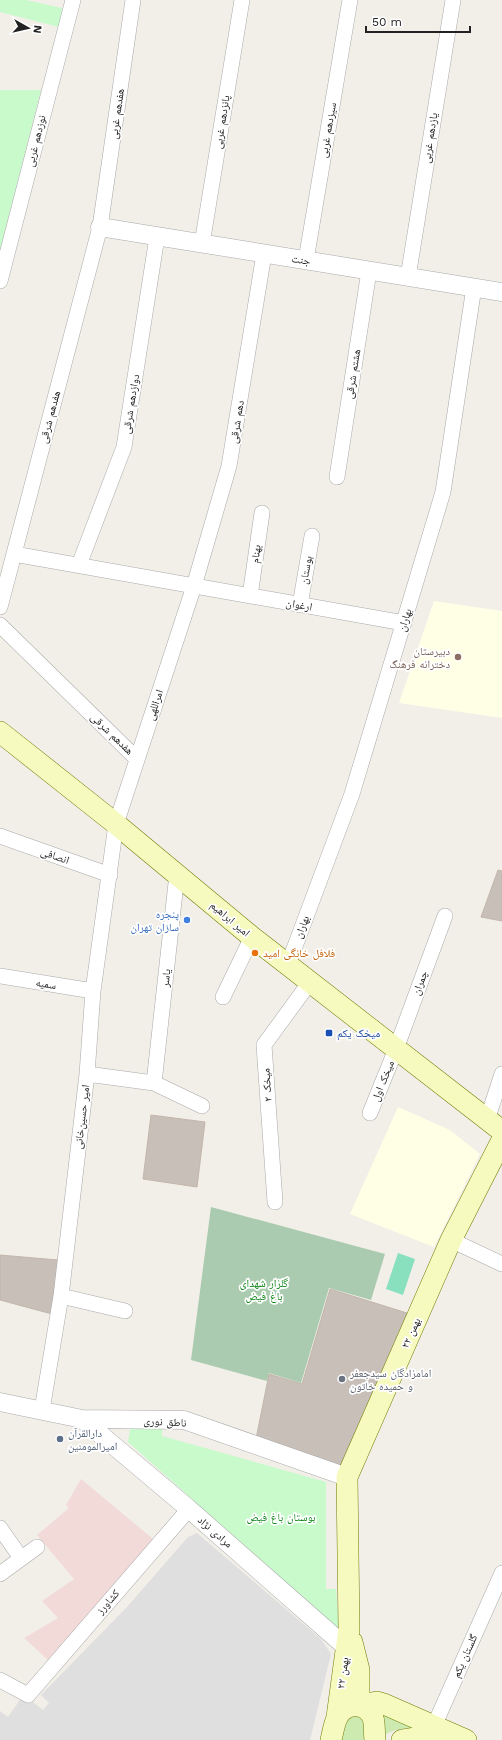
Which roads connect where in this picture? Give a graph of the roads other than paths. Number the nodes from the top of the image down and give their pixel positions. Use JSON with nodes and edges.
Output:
{"nodes":[{"id":1,"x":73,"y":0,"type":"edge"},
{"id":2,"x":133,"y":0,"type":"edge"},
{"id":3,"x":242,"y":0,"type":"edge"},
{"id":4,"x":350,"y":0,"type":"edge"},
{"id":5,"x":453,"y":0,"type":"edge"},
{"id":6,"x":100,"y":227,"type":"junction"},
{"id":7,"x":158,"y":237,"type":"junction"},
{"id":8,"x":202,"y":244,"type":"junction"},
{"id":9,"x":264,"y":254,"type":"junction"},
{"id":10,"x":306,"y":260,"type":"junction"},
{"id":11,"x":369,"y":270,"type":"junction"},
{"id":12,"x":408,"y":277,"type":"junction"},
{"id":13,"x":0,"y":282,"type":"edge"},
{"id":14,"x":474,"y":287,"type":"junction"},
{"id":15,"x":502,"y":292,"type":"edge"},
{"id":16,"x":337,"y":477,"type":"dead end"},
{"id":17,"x":262,"y":513,"type":"dead end"},
{"id":18,"x":312,"y":536,"type":"dead end"},
{"id":19,"x":14,"y":554,"type":"junction"},
{"id":20,"x":78,"y":565,"type":"junction"},
{"id":21,"x":194,"y":586,"type":"junction"},
{"id":22,"x":250,"y":596,"type":"junction"},
{"id":23,"x":300,"y":605,"type":"junction"},
{"id":24,"x":0,"y":607,"type":"edge"},
{"id":25,"x":404,"y":623,"type":"junction"},
{"id":26,"x":0,"y":625,"type":"edge"},
{"id":27,"x":0,"y":732,"type":"edge"},
{"id":28,"x":137,"y":759,"type":"junction"},
{"id":29,"x":116,"y":824,"type":"junction"},
{"id":30,"x":0,"y":836,"type":"edge"},
{"id":31,"x":177,"y":874,"type":"junction"},
{"id":32,"x":110,"y":875,"type":"junction"},
{"id":33,"x":445,"y":916,"type":"dead end"},
{"id":34,"x":252,"y":937,"type":"junction"},
{"id":35,"x":288,"y":965,"type":"junction"},
{"id":36,"x":1,"y":979,"type":"edge"},
{"id":37,"x":310,"y":982,"type":"junction"},
{"id":38,"x":93,"y":991,"type":"junction"},
{"id":39,"x":223,"y":997,"type":"dead end"},
{"id":40,"x":396,"y":1049,"type":"junction"},
{"id":41,"x":87,"y":1074,"type":"junction"},
{"id":42,"x":502,"y":1074,"type":"edge"},
{"id":43,"x":154,"y":1083,"type":"junction"},
{"id":44,"x":202,"y":1106,"type":"dead end"},
{"id":45,"x":370,"y":1112,"type":"dead end"},
{"id":46,"x":494,"y":1125,"type":"edge"},
{"id":47,"x":502,"y":1140,"type":"edge"},
{"id":48,"x":275,"y":1202,"type":"dead end"},
{"id":49,"x":451,"y":1240,"type":"junction"},
{"id":50,"x":502,"y":1264,"type":"edge"},
{"id":51,"x":61,"y":1296,"type":"junction"},
{"id":52,"x":125,"y":1311,"type":"dead end"},
{"id":53,"x":3,"y":1406,"type":"edge"},
{"id":54,"x":42,"y":1410,"type":"junction"},
{"id":55,"x":82,"y":1418,"type":"junction"},
{"id":56,"x":347,"y":1477,"type":"junction"},
{"id":57,"x":189,"y":1509,"type":"junction"},
{"id":58,"x":0,"y":1528,"type":"edge"},
{"id":59,"x":37,"y":1547,"type":"dead end"},
{"id":60,"x":21,"y":1558,"type":"junction"},
{"id":61,"x":0,"y":1574,"type":"edge"},
{"id":62,"x":502,"y":1574,"type":"edge"},
{"id":63,"x":348,"y":1638,"type":"junction"},
{"id":64,"x":0,"y":1680,"type":"edge"},
{"id":65,"x":359,"y":1706,"type":"junction"},
{"id":66,"x":337,"y":1717,"type":"junction"},
{"id":67,"x":431,"y":1735,"type":"edge"},
{"id":68,"x":332,"y":1740,"type":"edge"},
{"id":69,"x":374,"y":1740,"type":"edge"},
{"id":70,"x":402,"y":1740,"type":"edge"},
{"id":71,"x":466,"y":1740,"type":"edge"}],
"edges":[{"from":1,"to":13,"type":"street","name":"نوزدهم غربی"},
{"from":2,"to":6,"type":"street","name":"هفدهم غربی"},
{"from":3,"to":8,"type":"street","name":"پانزدهم غربی"},
{"from":4,"to":10,"type":"street","name":"سیزدهم غربی"},
{"from":5,"to":12,"type":"street","name":"یازدهم غربی"},
{"from":6,"to":7,"type":"street","name":"جنت"},
{"from":6,"to":19,"type":"street","name":"هفدهم شرقی"},
{"from":7,"to":8,"type":"street","name":"جنت"},
{"from":7,"to":20,"type":"street","name":"دوازدهم شرقی"},
{"from":8,"to":9,"type":"street","name":"جنت"},
{"from":9,"to":10,"type":"street","name":"جنت"},
{"from":9,"to":21,"type":"street","name":"دهم شرقی"},
{"from":10,"to":11,"type":"street","name":"جنت"},
{"from":11,"to":12,"type":"street","name":"جنت"},
{"from":11,"to":16,"type":"street","name":"هشتم شرقی"},
{"from":12,"to":14,"type":"street","name":"جنت"},
{"from":14,"to":15,"type":"street","name":"جنت"},
{"from":14,"to":25,"type":"street","name":"بهاران"},
{"from":17,"to":22,"type":"street","name":"بهنام"},
{"from":18,"to":23,"type":"street","name":"بوستان"},
{"from":19,"to":20,"type":"street","name":"ارغوان"},
{"from":19,"to":24,"type":"street","name":"هفدهم شرقی"},
{"from":20,"to":21,"type":"street","name":"ارغوان"},
{"from":21,"to":22,"type":"street","name":"ارغوان"},
{"from":21,"to":28,"type":"street","name":"امراللهی"},
{"from":22,"to":23,"type":"street","name":"ارغوان"},
{"from":23,"to":25,"type":"street","name":"ارغوان"},
{"from":25,"to":35,"type":"street","name":"بهاران"},
{"from":26,"to":28,"type":"street","name":"هفدهم شرقی"},
{"from":27,"to":29,"type":"main road","name":"امیر ابراهیم"},
{"from":28,"to":29,"type":"street","name":"امراللهی"},
{"from":29,"to":31,"type":"main road","name":"امیر ابراهیم"},
{"from":29,"to":32,"type":"street","name":"امیر حسین‌خانی"},
{"from":30,"to":32,"type":"street","name":"انصافی"},
{"from":31,"to":34,"type":"main road","name":"امیر ابراهیم"},
{"from":31,"to":43,"type":"street","name":"یاسر"},
{"from":32,"to":38,"type":"street","name":"امیر حسین‌خانی"},
{"from":33,"to":40,"type":"street","name":"چمران"},
{"from":34,"to":35,"type":"main road","name":"امیر ابراهیم"},
{"from":34,"to":39,"type":"street"},
{"from":35,"to":37,"type":"main road","name":"امیر ابراهیم"},
{"from":36,"to":38,"type":"street","name":"سمیه"},
{"from":37,"to":40,"type":"main road","name":"امیر ابراهیم"},
{"from":37,"to":48,"type":"street","name":"میخک ۲"},
{"from":38,"to":41,"type":"street","name":"امیر حسین‌خانی"},
{"from":40,"to":45,"type":"street","name":"میخک اول"},
{"from":40,"to":46,"type":"main road","name":"امیر ابراهیم"},
{"from":41,"to":43,"type":"street"},
{"from":41,"to":51,"type":"street","name":"امیر حسین‌خانی"},
{"from":42,"to":46,"type":"street"},
{"from":43,"to":44,"type":"street"},
{"from":47,"to":49,"type":"main road","name":"۲۲ بهمن"},
{"from":49,"to":50,"type":"street"},
{"from":49,"to":56,"type":"main road","name":"۲۲ بهمن"},
{"from":51,"to":52,"type":"street"},
{"from":51,"to":54,"type":"street","name":"امیر حسین‌خانی"},
{"from":53,"to":54,"type":"street","name":"ناطق نوری"},
{"from":54,"to":55,"type":"street","name":"ناطق نوری"},
{"from":55,"to":56,"type":"street","name":"ناطق نوری"},
{"from":55,"to":57,"type":"street","name":"مرادی نژاد"},
{"from":56,"to":63,"type":"main road","name":"۲۲ بهمن"},
{"from":57,"to":63,"type":"street","name":"مرادی نژاد"},
{"from":57,"to":64,"type":"street","name":"کشاورز"},
{"from":58,"to":60,"type":"street"},
{"from":59,"to":60,"type":"street"},
{"from":60,"to":61,"type":"street"},
{"from":62,"to":67,"type":"street","name":"گلستان یکم"},
{"from":63,"to":65,"type":"main road","name":"۲۲ بهمن"},
{"from":63,"to":66,"type":"main road","name":"۲۲ بهمن"},
{"from":65,"to":66,"type":"main road"},
{"from":65,"to":67,"type":"main road"},
{"from":65,"to":69,"type":"main road"},
{"from":66,"to":68,"type":"main road","name":"۲۲ بهمن"},
{"from":67,"to":70,"type":"main road"},
{"from":67,"to":71,"type":"main road"}]}
